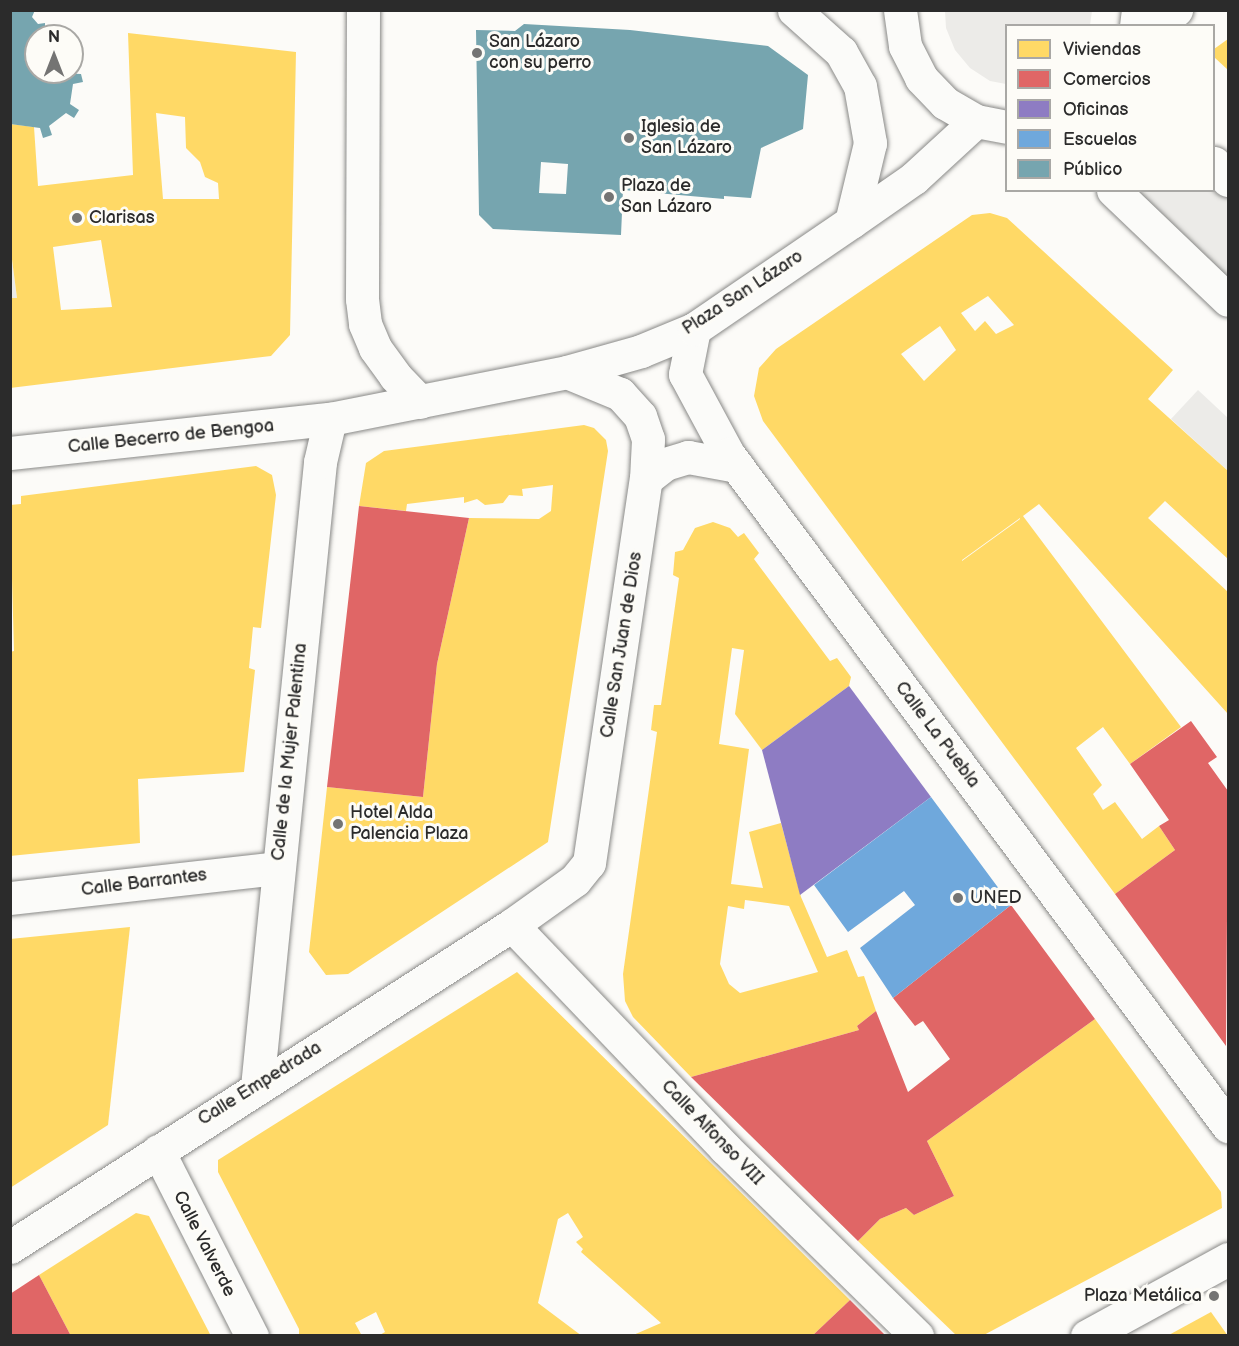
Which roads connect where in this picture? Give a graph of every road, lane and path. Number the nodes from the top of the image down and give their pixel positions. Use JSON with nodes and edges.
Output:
{"nodes":[{"id":1,"x":363,"y":10,"type":"edge"},
{"id":2,"x":794,"y":10,"type":"edge"},
{"id":3,"x":900,"y":10,"type":"edge"},
{"id":4,"x":1176,"y":10,"type":"edge"},
{"id":5,"x":1158,"y":24,"type":"edge"},
{"id":6,"x":991,"y":124,"type":"edge"},
{"id":7,"x":1215,"y":164,"type":"edge"},
{"id":8,"x":1228,"y":180,"type":"edge"},
{"id":9,"x":1115,"y":192,"type":"edge"},
{"id":10,"x":851,"y":222,"type":"junction"},
{"id":11,"x":1228,"y":300,"type":"edge"},
{"id":12,"x":694,"y":329,"type":"junction"},
{"id":13,"x":567,"y":372,"type":"junction"},
{"id":14,"x":420,"y":402,"type":"junction"},
{"id":15,"x":330,"y":419,"type":"junction"},
{"id":16,"x":10,"y":453,"type":"edge"},
{"id":17,"x":737,"y":466,"type":"junction"},
{"id":18,"x":646,"y":479,"type":"junction"},
{"id":19,"x":278,"y":868,"type":"junction"},
{"id":20,"x":10,"y":898,"type":"edge"},
{"id":21,"x":512,"y":924,"type":"junction"},
{"id":22,"x":257,"y":1087,"type":"junction"},
{"id":23,"x":1228,"y":1126,"type":"edge"},
{"id":24,"x":158,"y":1151,"type":"junction"},
{"id":25,"x":10,"y":1246,"type":"edge"},
{"id":26,"x":1228,"y":1259,"type":"edge"},
{"id":27,"x":252,"y":1335,"type":"edge"},
{"id":28,"x":917,"y":1335,"type":"edge"},
{"id":29,"x":1086,"y":1335,"type":"edge"}],
"edges":[{"from":1,"to":14,"type":"street"},
{"from":2,"to":10,"type":"street"},
{"from":3,"to":6,"type":"street","name":"Plaza San Lázaro"},
{"from":4,"to":5,"type":"street"},
{"from":6,"to":10,"type":"street","name":"Plaza San Lázaro"},
{"from":7,"to":8,"type":"street"},
{"from":9,"to":11,"type":"street"},
{"from":10,"to":12,"type":"street","name":"Plaza San Lázaro"},
{"from":12,"to":13,"type":"street","name":"Plaza San Lázaro"},
{"from":12,"to":17,"type":"street","name":"Calle La Puebla"},
{"from":13,"to":14,"type":"street","name":"Plaza San Lázaro"},
{"from":13,"to":18,"type":"street","name":"Calle San Juan de Dios"},
{"from":14,"to":15,"type":"street","name":"Plaza San Lázaro"},
{"from":15,"to":16,"type":"street","name":"Calle Becerro de Bengoa"},
{"from":15,"to":19,"type":"street","name":"Calle de la Mujer Palentina"},
{"from":17,"to":18,"type":"street"},
{"from":17,"to":23,"type":"street","name":"Calle La Puebla"},
{"from":18,"to":21,"type":"street","name":"Calle San Juan de Dios"},
{"from":19,"to":20,"type":"street","name":"Calle Barrantes"},
{"from":19,"to":22,"type":"street","name":"Calle de la Mujer Palentina"},
{"from":21,"to":22,"type":"street","name":"Calle Empedrada"},
{"from":21,"to":28,"type":"street","name":"Calle Alfonso VIII"},
{"from":22,"to":24,"type":"street","name":"Calle Empedrada"},
{"from":24,"to":25,"type":"street","name":"Calle Empedrada"},
{"from":24,"to":27,"type":"street","name":"Calle Valverde"},
{"from":26,"to":29,"type":"street"}]}
